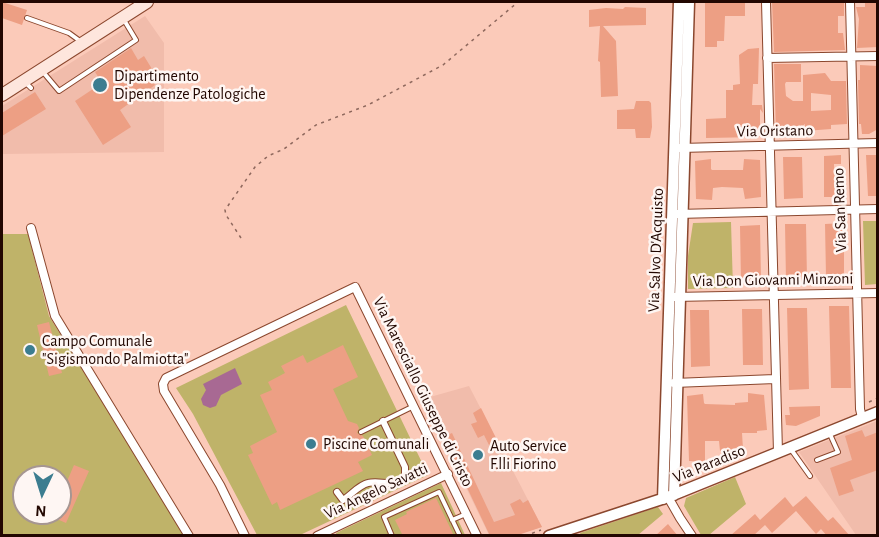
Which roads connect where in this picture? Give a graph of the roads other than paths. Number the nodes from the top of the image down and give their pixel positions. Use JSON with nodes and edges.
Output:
{"nodes":[{"id":1,"x":147,"y":2,"type":"edge"},
{"id":2,"x":679,"y":2,"type":"edge"},
{"id":3,"x":689,"y":2,"type":"edge"},
{"id":4,"x":766,"y":2,"type":"edge"},
{"id":5,"x":850,"y":2,"type":"edge"},
{"id":6,"x":123,"y":16,"type":"junction"},
{"id":7,"x":27,"y":18,"type":"dead end"},
{"id":8,"x":83,"y":43,"type":"junction"},
{"id":9,"x":878,"y":56,"type":"edge"},
{"id":10,"x":852,"y":57,"type":"junction"},
{"id":11,"x":767,"y":58,"type":"junction"},
{"id":12,"x":42,"y":70,"type":"junction"},
{"id":13,"x":2,"y":95,"type":"edge"},
{"id":14,"x":878,"y":143,"type":"edge"},
{"id":15,"x":853,"y":144,"type":"junction"},
{"id":16,"x":769,"y":146,"type":"junction"},
{"id":17,"x":679,"y":148,"type":"junction"},
{"id":18,"x":855,"y":210,"type":"junction"},
{"id":19,"x":878,"y":210,"type":"edge"},
{"id":20,"x":771,"y":212,"type":"junction"},
{"id":21,"x":677,"y":214,"type":"junction"},
{"id":22,"x":31,"y":228,"type":"dead end"},
{"id":23,"x":878,"y":293,"type":"edge"},
{"id":24,"x":858,"y":294,"type":"junction"},
{"id":25,"x":774,"y":295,"type":"junction"},
{"id":26,"x":675,"y":298,"type":"junction"},
{"id":27,"x":775,"y":379,"type":"junction"},
{"id":28,"x":672,"y":383,"type":"junction"},
{"id":29,"x":414,"y":406,"type":"junction"},
{"id":30,"x":878,"y":411,"type":"edge"},
{"id":31,"x":862,"y":418,"type":"junction"},
{"id":32,"x":383,"y":421,"type":"junction"},
{"id":33,"x":829,"y":431,"type":"junction"},
{"id":34,"x":361,"y":432,"type":"dead end"},
{"id":35,"x":789,"y":447,"type":"junction"},
{"id":36,"x":778,"y":452,"type":"junction"},
{"id":37,"x":817,"y":460,"type":"dead end"},
{"id":38,"x":448,"y":474,"type":"junction"},
{"id":39,"x":810,"y":476,"type":"dead end"},
{"id":40,"x":337,"y":492,"type":"dead end"},
{"id":41,"x":668,"y":497,"type":"junction"},
{"id":42,"x":467,"y":513,"type":"junction"},
{"id":43,"x":452,"y":520,"type":"junction"},
{"id":44,"x":573,"y":532,"type":"edge"},
{"id":45,"x":320,"y":535,"type":"edge"},
{"id":46,"x":189,"y":536,"type":"edge"},
{"id":47,"x":245,"y":536,"type":"edge"},
{"id":48,"x":392,"y":536,"type":"edge"},
{"id":49,"x":460,"y":536,"type":"edge"},
{"id":50,"x":477,"y":536,"type":"edge"},
{"id":51,"x":549,"y":536,"type":"edge"},
{"id":52,"x":692,"y":536,"type":"edge"}],
"edges":[{"from":1,"to":6,"type":"main road"},
{"from":2,"to":17,"type":"street","name":"Via Salvo D'Acquisto"},
{"from":3,"to":17,"type":"street","name":"Via Salvo D'Acquisto"},
{"from":4,"to":11,"type":"street"},
{"from":5,"to":10,"type":"street","name":"Via San Remo"},
{"from":6,"to":8,"type":"main road"},
{"from":6,"to":12,"type":"lane"},
{"from":7,"to":8,"type":"lane"},
{"from":8,"to":12,"type":"main road"},
{"from":9,"to":10,"type":"street"},
{"from":10,"to":11,"type":"street"},
{"from":10,"to":15,"type":"street","name":"Via San Remo"},
{"from":11,"to":16,"type":"street"},
{"from":12,"to":13,"type":"main road"},
{"from":14,"to":15,"type":"street","name":"Via Oristano"},
{"from":15,"to":16,"type":"street","name":"Via Oristano"},
{"from":15,"to":18,"type":"street","name":"Via San Remo"},
{"from":16,"to":17,"type":"street","name":"Via Oristano"},
{"from":16,"to":20,"type":"street"},
{"from":17,"to":21,"type":"street","name":"Via Salvo D'Acquisto"},
{"from":18,"to":19,"type":"street"},
{"from":18,"to":20,"type":"street"},
{"from":18,"to":24,"type":"street","name":"Via San Remo"},
{"from":20,"to":21,"type":"street"},
{"from":20,"to":25,"type":"street"},
{"from":21,"to":26,"type":"street","name":"Via Salvo D'Acquisto"},
{"from":22,"to":46,"type":"street"},
{"from":23,"to":24,"type":"street","name":"Via Don Giovanni Minzoni"},
{"from":24,"to":25,"type":"street","name":"Via Don Giovanni Minzoni"},
{"from":24,"to":31,"type":"street","name":"Via San Remo"},
{"from":25,"to":26,"type":"street","name":"Via Don Giovanni Minzoni"},
{"from":25,"to":27,"type":"street"},
{"from":26,"to":28,"type":"street","name":"Via Salvo D'Acquisto"},
{"from":27,"to":28,"type":"street"},
{"from":27,"to":36,"type":"street"},
{"from":28,"to":41,"type":"street","name":"Via Salvo D'Acquisto"},
{"from":29,"to":32,"type":"lane"},
{"from":29,"to":38,"type":"street","name":"Via Maresciallo Giuseppe di Cristo"},
{"from":29,"to":47,"type":"street","name":"Via Maresciallo Giuseppe di Cristo"},
{"from":30,"to":31,"type":"street","name":"Via Paradiso"},
{"from":31,"to":33,"type":"street","name":"Via Paradiso"},
{"from":32,"to":34,"type":"lane"},
{"from":32,"to":40,"type":"street"},
{"from":33,"to":35,"type":"street","name":"Via Paradiso"},
{"from":33,"to":37,"type":"lane"},
{"from":35,"to":36,"type":"street","name":"Via Paradiso"},
{"from":35,"to":39,"type":"lane"},
{"from":36,"to":41,"type":"street","name":"Via Paradiso"},
{"from":38,"to":42,"type":"street","name":"Via Maresciallo Giuseppe di Cristo"},
{"from":38,"to":45,"type":"street","name":"Via Angelo Savatti"},
{"from":41,"to":44,"type":"street","name":"Via Paradiso"},
{"from":41,"to":52,"type":"street"},
{"from":42,"to":43,"type":"lane"},
{"from":42,"to":50,"type":"street","name":"Via Maresciallo Giuseppe di Cristo"},
{"from":43,"to":48,"type":"lane"},
{"from":43,"to":49,"type":"lane"},
{"from":44,"to":51,"type":"street","name":"Via Paradiso"}]}
